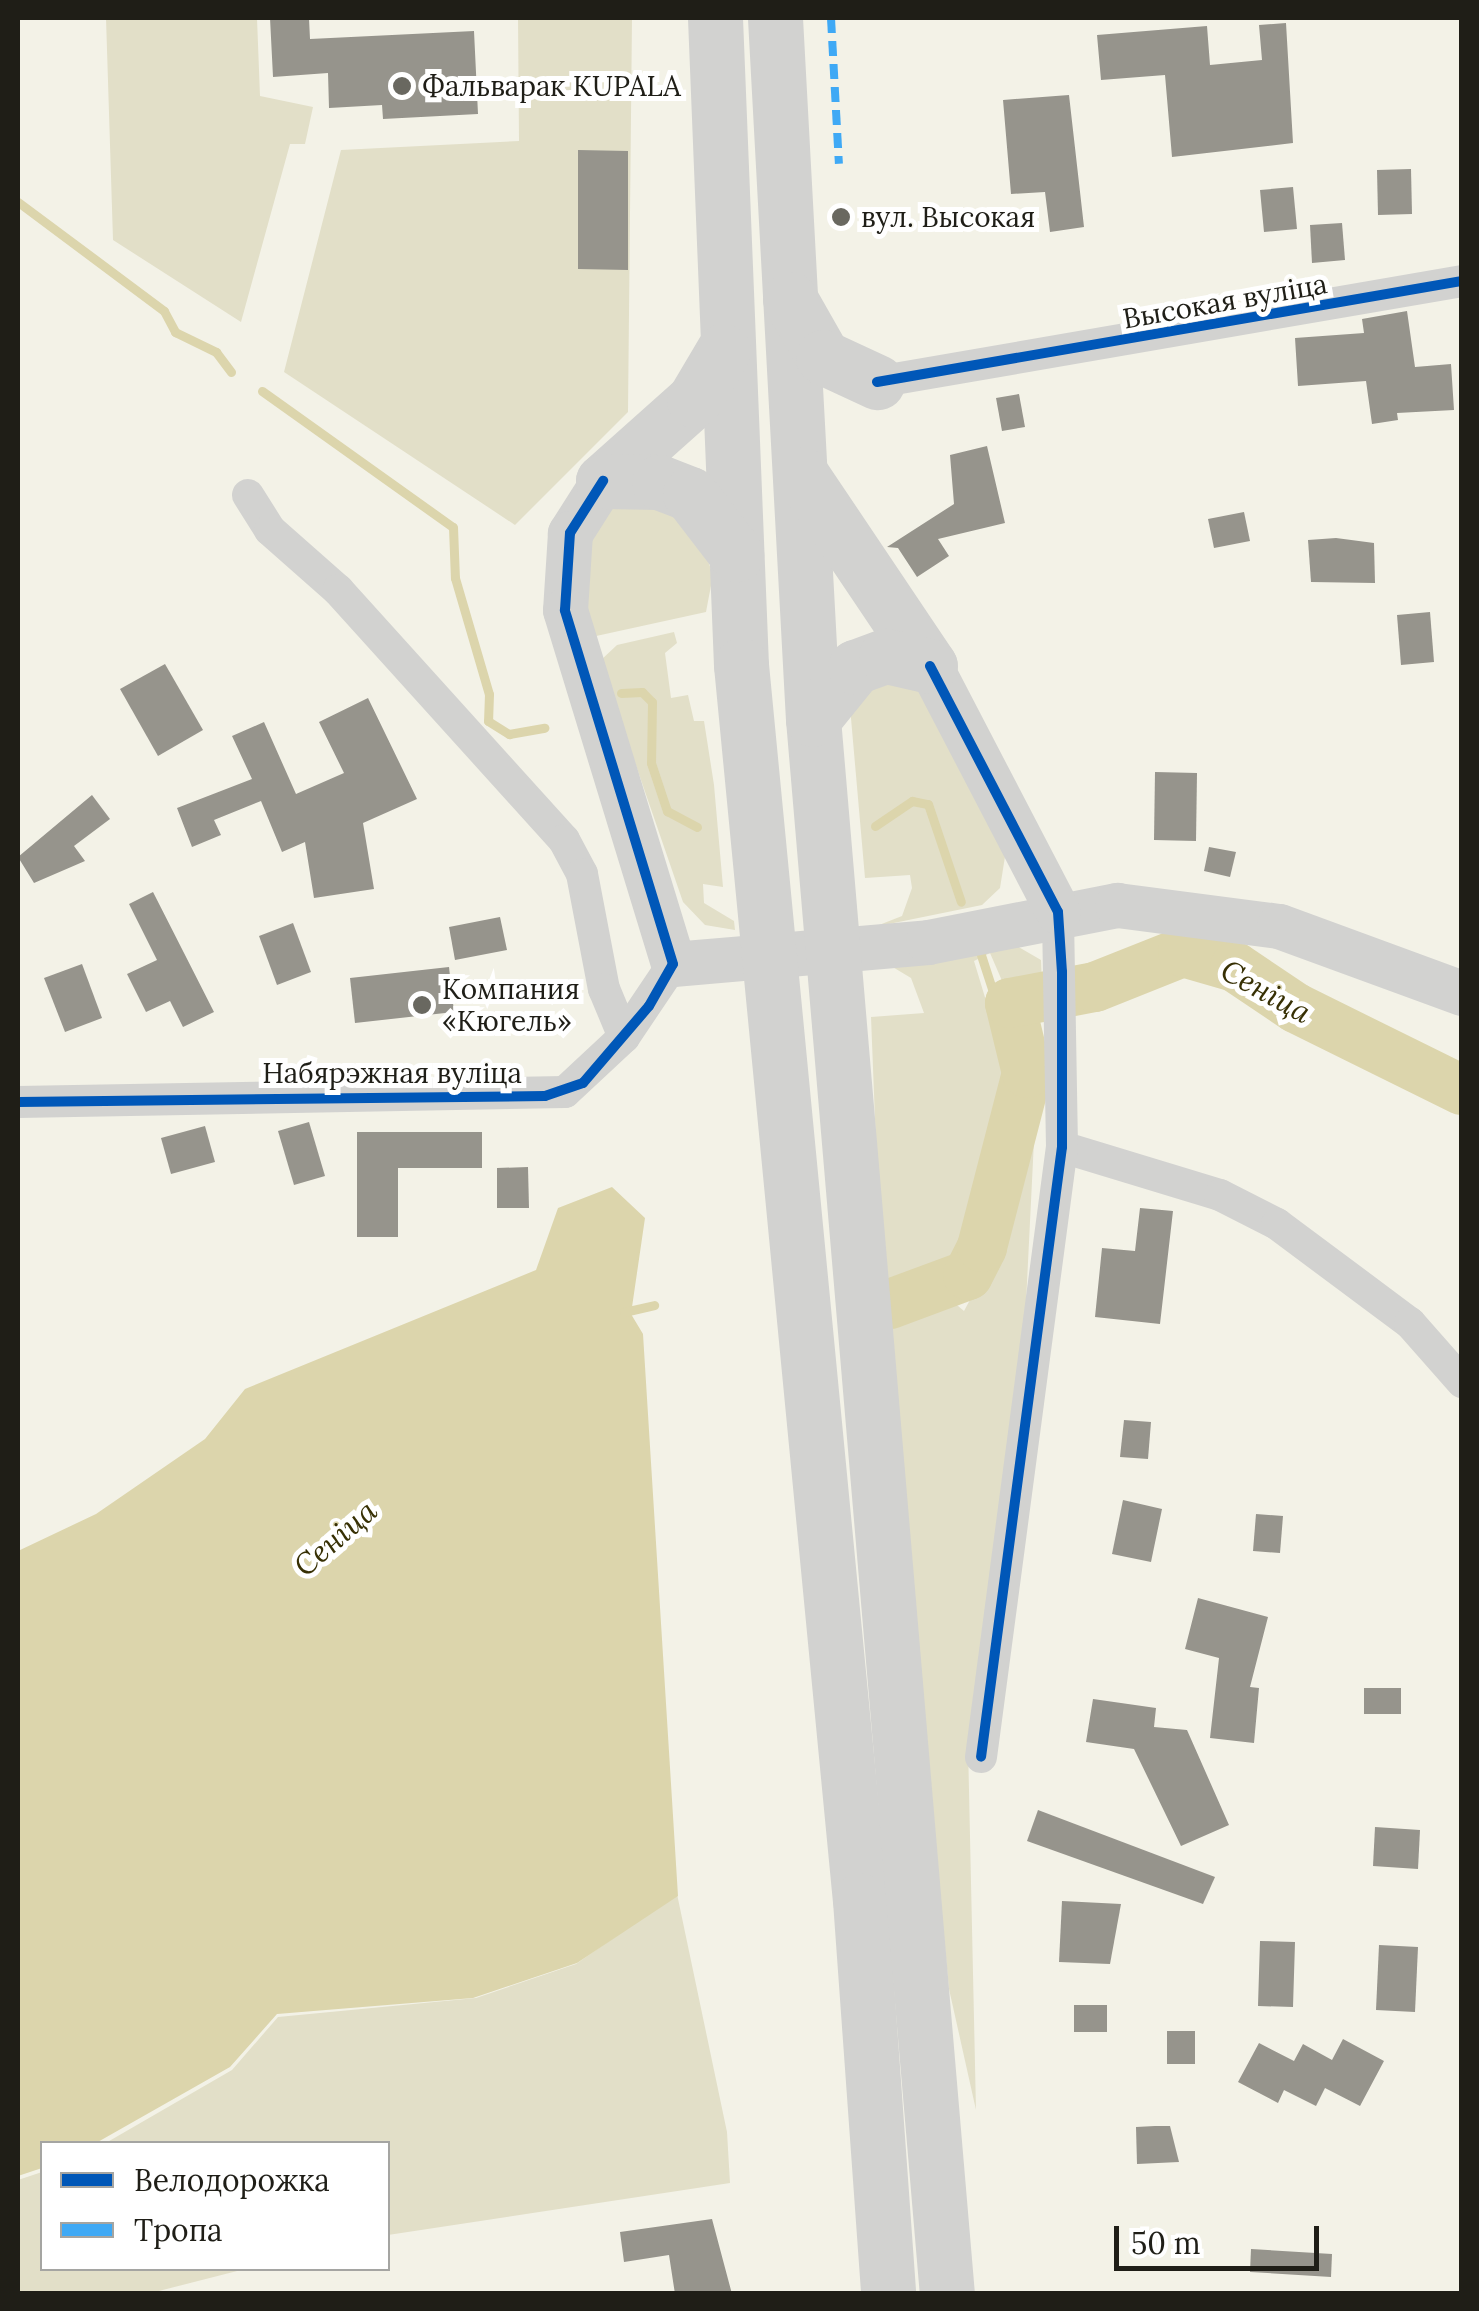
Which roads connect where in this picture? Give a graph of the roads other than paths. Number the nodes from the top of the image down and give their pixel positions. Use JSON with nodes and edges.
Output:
{"nodes":[{"id":1,"x":716,"y":18,"type":"edge"},
{"id":2,"x":775,"y":18,"type":"edge"},
{"id":3,"x":1462,"y":281,"type":"edge"},
{"id":4,"x":789,"y":297,"type":"junction"},
{"id":5,"x":723,"y":351,"type":"junction"},
{"id":6,"x":877,"y":382,"type":"junction"},
{"id":7,"x":797,"y":466,"type":"junction"},
{"id":8,"x":603,"y":481,"type":"junction"},
{"id":9,"x":248,"y":494,"type":"dead end"},
{"id":10,"x":736,"y":554,"type":"junction"},
{"id":11,"x":930,"y":666,"type":"junction"},
{"id":12,"x":813,"y":719,"type":"junction"},
{"id":13,"x":1058,"y":912,"type":"junction"},
{"id":14,"x":673,"y":964,"type":"junction"},
{"id":15,"x":1462,"y":993,"type":"edge"},
{"id":16,"x":624,"y":1036,"type":"junction"},
{"id":17,"x":18,"y":1102,"type":"edge"},
{"id":18,"x":1062,"y":1147,"type":"junction"},
{"id":19,"x":1462,"y":1382,"type":"edge"},
{"id":20,"x":981,"y":1757,"type":"dead end"},
{"id":21,"x":886,"y":2217,"type":"junction"},
{"id":22,"x":857,"y":2294,"type":"edge"},
{"id":23,"x":888,"y":2294,"type":"edge"},
{"id":24,"x":947,"y":2294,"type":"edge"}],
"edges":[{"from":1,"to":5,"type":"highway"},
{"from":2,"to":4,"type":"highway"},
{"from":3,"to":6,"type":"street","name":"Высокая вуліца"},
{"from":4,"to":6,"type":"highway"},
{"from":4,"to":7,"type":"highway"},
{"from":5,"to":8,"type":"highway"},
{"from":5,"to":10,"type":"highway"},
{"from":6,"to":7,"type":"highway"},
{"from":7,"to":11,"type":"highway"},
{"from":7,"to":12,"type":"highway"},
{"from":8,"to":10,"type":"highway"},
{"from":8,"to":14,"type":"street"},
{"from":9,"to":16,"type":"street"},
{"from":10,"to":21,"type":"highway"},
{"from":11,"to":12,"type":"highway"},
{"from":11,"to":13,"type":"street"},
{"from":12,"to":24,"type":"highway"},
{"from":13,"to":14,"type":"street"},
{"from":13,"to":15,"type":"street"},
{"from":13,"to":18,"type":"street"},
{"from":14,"to":16,"type":"street","name":"Набярэжная вуліца"},
{"from":16,"to":17,"type":"street","name":"Набярэжная вуліца"},
{"from":18,"to":19,"type":"street"},
{"from":18,"to":20,"type":"street"},
{"from":21,"to":22,"type":"highway"},
{"from":21,"to":23,"type":"highway"}]}
